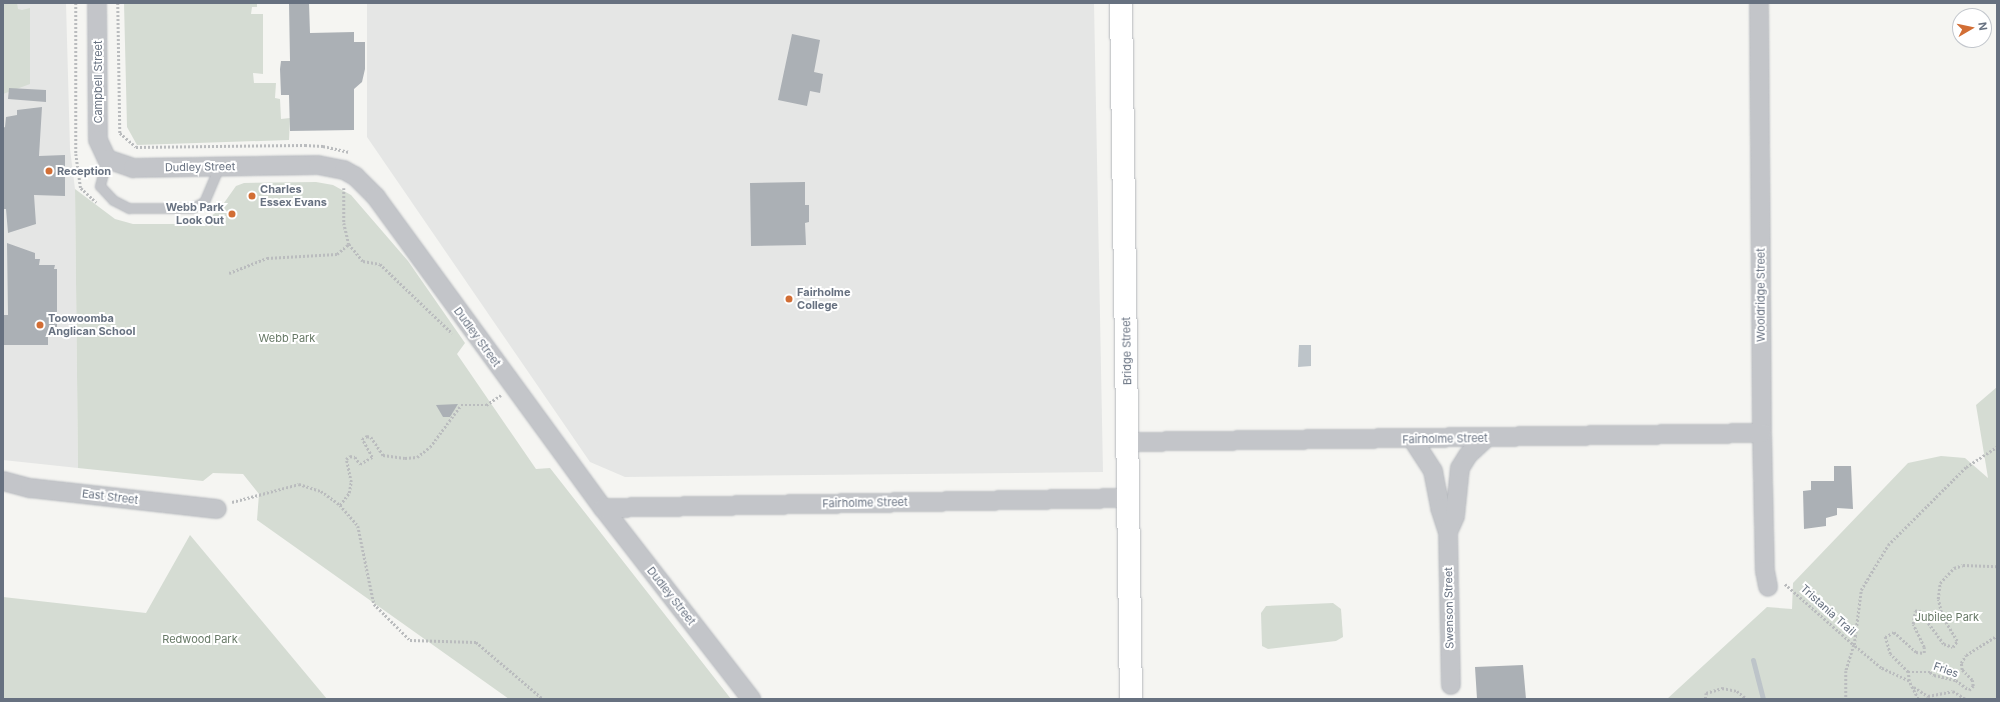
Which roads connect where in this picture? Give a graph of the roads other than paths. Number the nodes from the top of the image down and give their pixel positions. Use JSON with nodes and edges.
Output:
{"nodes":[{"id":1,"x":97,"y":3,"type":"edge"},
{"id":2,"x":1121,"y":3,"type":"edge"},
{"id":3,"x":1759,"y":3,"type":"edge"},
{"id":4,"x":107,"y":160,"type":"junction"},
{"id":5,"x":219,"y":167,"type":"junction"},
{"id":6,"x":1762,"y":433,"type":"junction"},
{"id":7,"x":1485,"y":439,"type":"junction"},
{"id":8,"x":1413,"y":440,"type":"junction"},
{"id":9,"x":1129,"y":442,"type":"junction"},
{"id":10,"x":3,"y":481,"type":"edge"},
{"id":11,"x":1128,"y":498,"type":"junction"},
{"id":12,"x":603,"y":508,"type":"junction"},
{"id":13,"x":217,"y":509,"type":"road end"},
{"id":14,"x":1448,"y":532,"type":"junction"},
{"id":15,"x":1766,"y":579,"type":"road end"},
{"id":16,"x":1451,"y":685,"type":"dead end"},
{"id":17,"x":751,"y":699,"type":"edge"},
{"id":18,"x":1132,"y":699,"type":"edge"}],
"edges":[{"from":1,"to":4,"type":"street","name":"Campbell Street"},
{"from":2,"to":9,"type":"street","name":"Bridge Street"},
{"from":3,"to":6,"type":"street","name":"Wooldridge Street"},
{"from":4,"to":5,"type":"street","name":"Dudley Street"},
{"from":4,"to":5,"type":"lane"},
{"from":5,"to":12,"type":"street","name":"Dudley Street"},
{"from":6,"to":7,"type":"street","name":"Fairholme Street"},
{"from":6,"to":15,"type":"street","name":"Wooldridge Street"},
{"from":7,"to":8,"type":"street","name":"Fairholme Street"},
{"from":7,"to":14,"type":"street","name":"Swenson Street"},
{"from":8,"to":9,"type":"street","name":"Fairholme Street"},
{"from":8,"to":14,"type":"street","name":"Swenson Street"},
{"from":9,"to":11,"type":"street","name":"Bridge Street"},
{"from":10,"to":13,"type":"street","name":"East Street"},
{"from":11,"to":12,"type":"street","name":"Fairholme Street"},
{"from":11,"to":18,"type":"street","name":"Bridge Street"},
{"from":12,"to":17,"type":"street","name":"Dudley Street"},
{"from":14,"to":16,"type":"street","name":"Swenson Street"}]}
